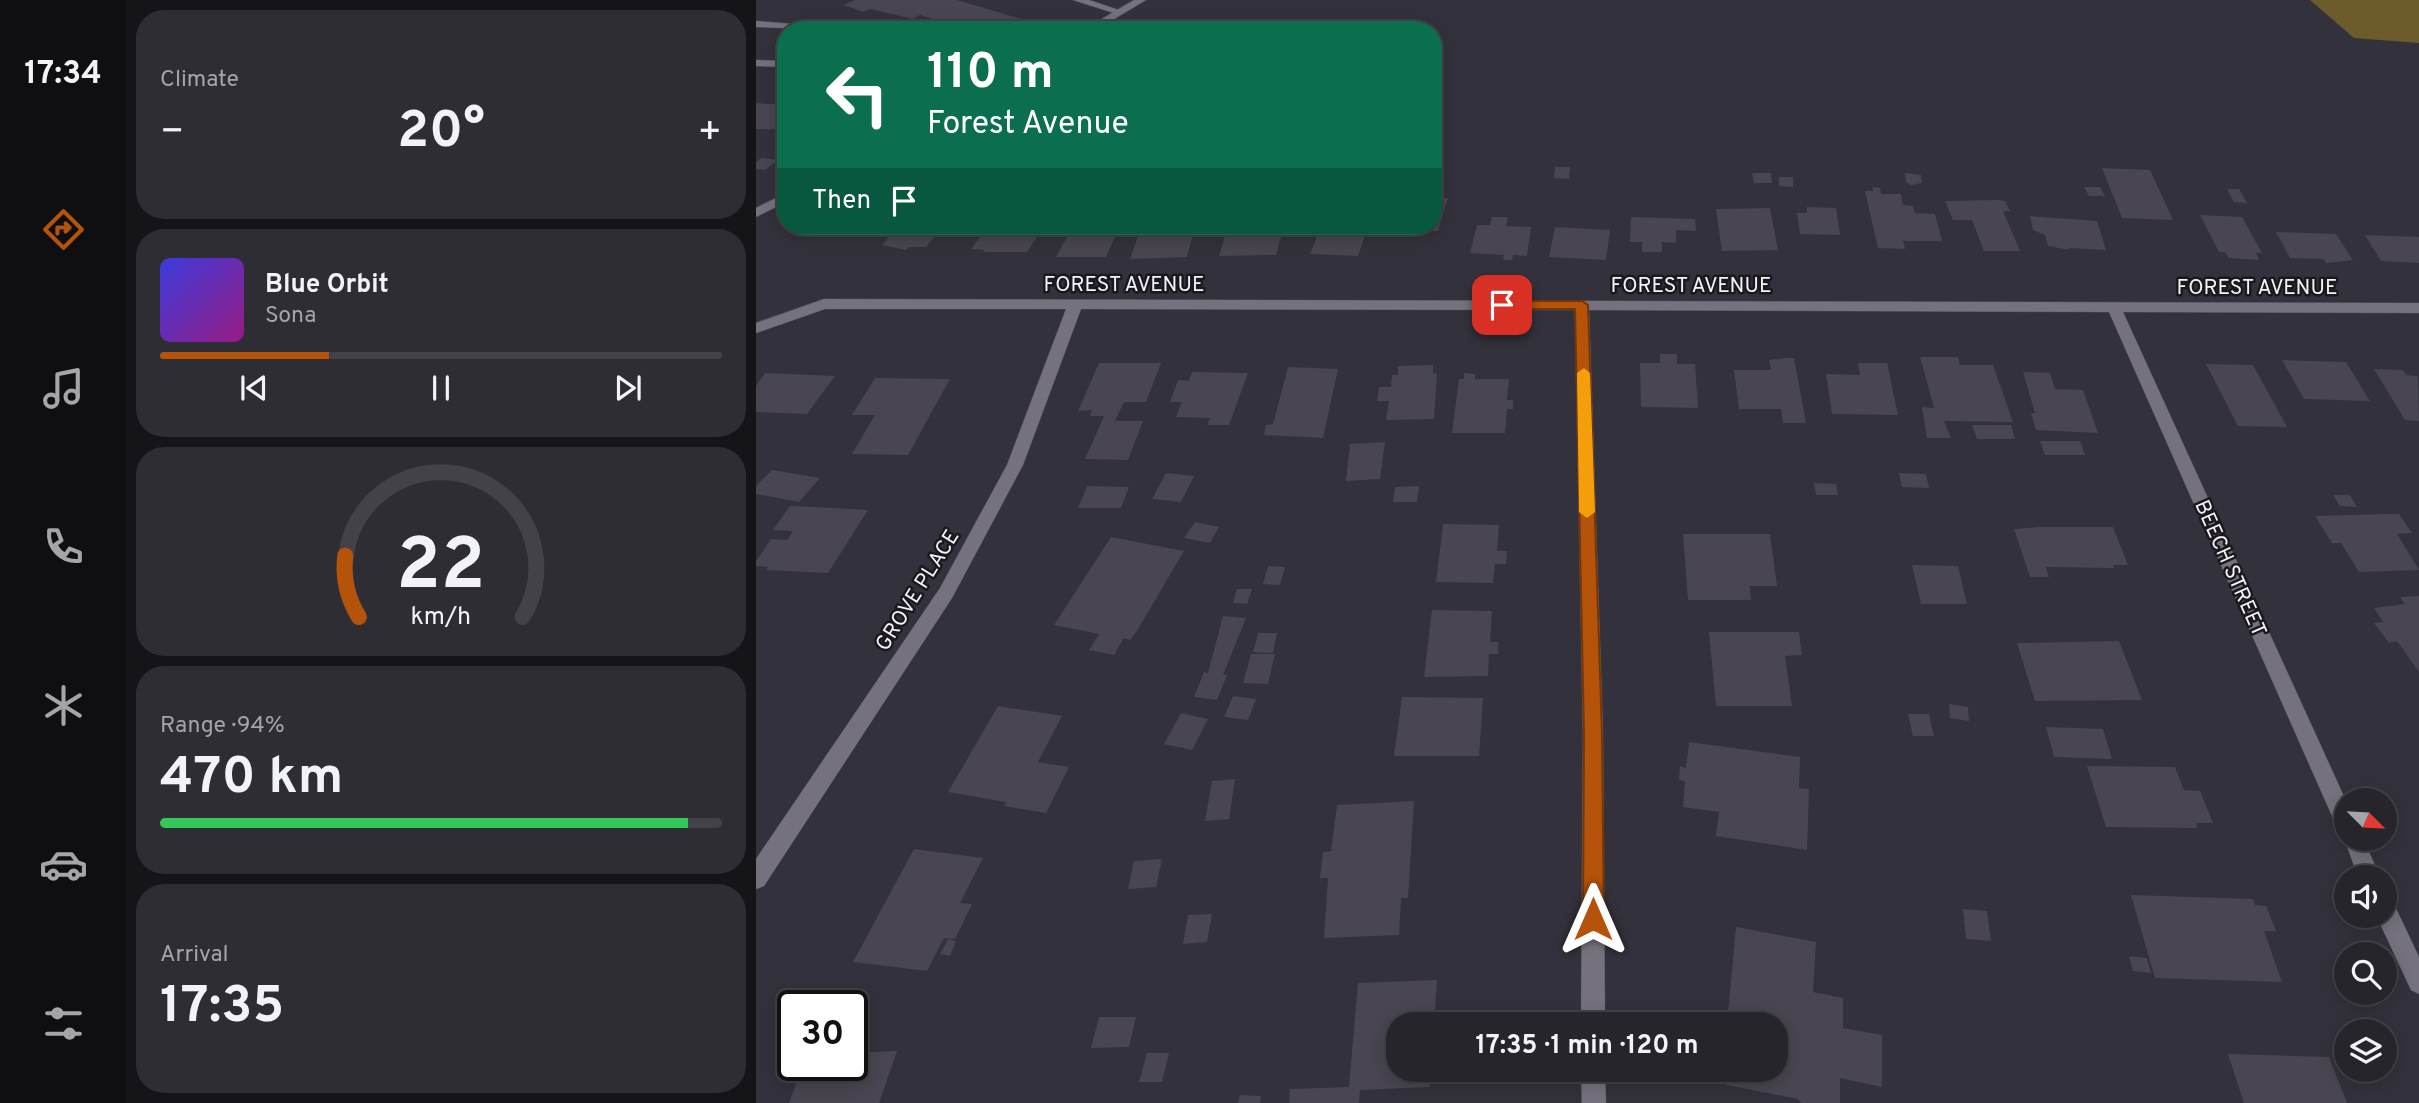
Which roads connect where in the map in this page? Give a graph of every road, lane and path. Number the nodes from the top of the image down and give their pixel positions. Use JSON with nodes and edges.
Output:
{"nodes":[{"id":1,"x":1078,"y":0,"type":"edge"},
{"id":2,"x":1141,"y":0,"type":"edge"},
{"id":3,"x":1120,"y":12,"type":"junction"},
{"id":4,"x":1104,"y":21,"type":"edge"},
{"id":5,"x":756,"y":24,"type":"edge"},
{"id":6,"x":777,"y":26,"type":"edge"},
{"id":7,"x":756,"y":63,"type":"edge"},
{"id":8,"x":777,"y":64,"type":"edge"},
{"id":9,"x":777,"y":202,"type":"edge"},
{"id":10,"x":756,"y":213,"type":"edge"},
{"id":11,"x":1074,"y":305,"type":"junction"},
{"id":12,"x":1582,"y":305,"type":"junction"},
{"id":13,"x":2419,"y":308,"type":"edge"},
{"id":14,"x":2115,"y":309,"type":"junction"},
{"id":15,"x":756,"y":328,"type":"edge"},
{"id":16,"x":2334,"y":798,"type":"edge"},
{"id":17,"x":756,"y":878,"type":"edge"},
{"id":18,"x":2394,"y":928,"type":"edge"},
{"id":19,"x":2419,"y":982,"type":"edge"},
{"id":20,"x":1593,"y":1012,"type":"edge"},
{"id":21,"x":1594,"y":1082,"type":"edge"},
{"id":22,"x":1594,"y":1103,"type":"edge"}],
"edges":[{"from":1,"to":3,"type":"street"},
{"from":2,"to":3,"type":"street"},
{"from":3,"to":4,"type":"street"},
{"from":5,"to":6,"type":"street"},
{"from":7,"to":8,"type":"street"},
{"from":9,"to":10,"type":"street"},
{"from":11,"to":12,"type":"street","name":"FOREST AVENUE"},
{"from":11,"to":15,"type":"street","name":"FOREST AVENUE"},
{"from":11,"to":17,"type":"street","name":"GROVE PLACE"},
{"from":12,"to":14,"type":"street","name":"FOREST AVENUE"},
{"from":12,"to":20,"type":"street"},
{"from":13,"to":14,"type":"street","name":"FOREST AVENUE"},
{"from":14,"to":16,"type":"street","name":"BEECH STREET"},
{"from":18,"to":19,"type":"street"},
{"from":21,"to":22,"type":"street"}]}
